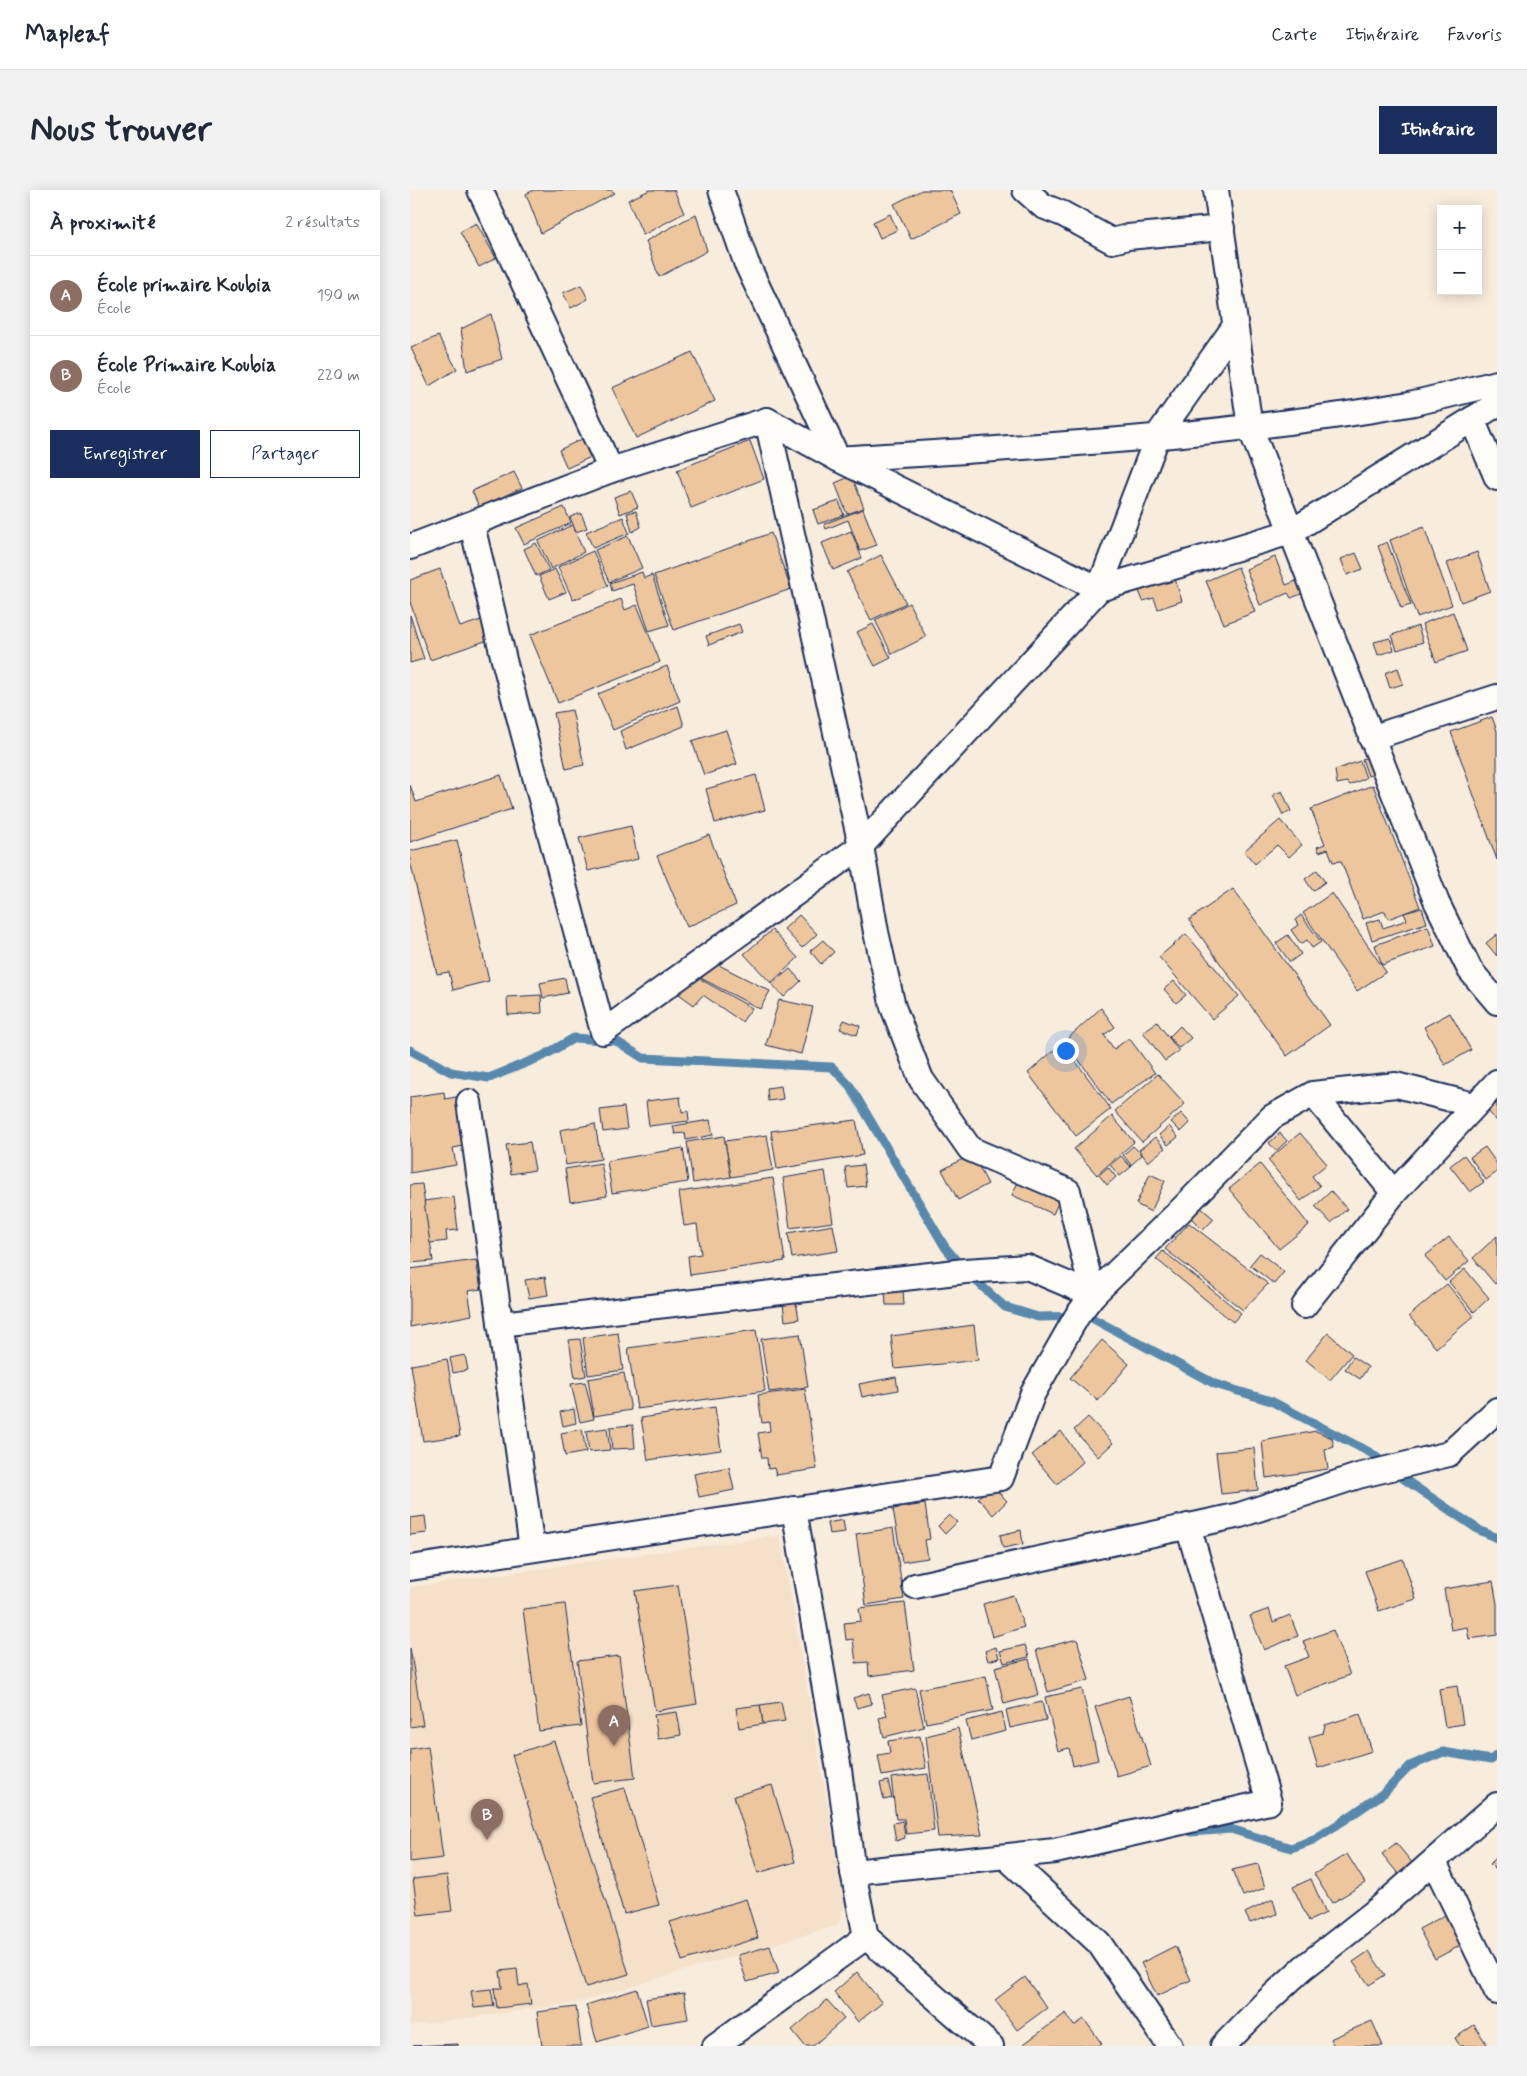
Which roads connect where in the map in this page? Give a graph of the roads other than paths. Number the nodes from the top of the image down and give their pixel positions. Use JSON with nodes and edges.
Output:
{"nodes":[{"id":1,"x":480,"y":190,"type":"edge"},
{"id":2,"x":721,"y":190,"type":"edge"},
{"id":3,"x":1025,"y":190,"type":"edge"},
{"id":4,"x":1216,"y":190,"type":"edge"},
{"id":5,"x":1222,"y":228,"type":"junction"},
{"id":6,"x":1236,"y":326,"type":"junction"},
{"id":7,"x":1497,"y":383,"type":"edge"},
{"id":8,"x":1497,"y":404,"type":"edge"},
{"id":9,"x":1472,"y":419,"type":"junction"},
{"id":10,"x":767,"y":420,"type":"junction"},
{"id":11,"x":1250,"y":427,"type":"junction"},
{"id":12,"x":1158,"y":435,"type":"junction"},
{"id":13,"x":838,"y":459,"type":"junction"},
{"id":14,"x":611,"y":470,"type":"junction"},
{"id":15,"x":1497,"y":478,"type":"edge"},
{"id":16,"x":472,"y":525,"type":"junction"},
{"id":17,"x":1291,"y":532,"type":"junction"},
{"id":18,"x":410,"y":548,"type":"edge"},
{"id":19,"x":1099,"y":589,"type":"junction"},
{"id":20,"x":1497,"y":697,"type":"edge"},
{"id":21,"x":1371,"y":738,"type":"junction"},
{"id":22,"x":862,"y":846,"type":"junction"},
{"id":23,"x":1497,"y":1002,"type":"edge"},
{"id":24,"x":1497,"y":1082,"type":"edge"},
{"id":25,"x":1313,"y":1094,"type":"junction"},
{"id":26,"x":469,"y":1102,"type":"dead end"},
{"id":27,"x":1474,"y":1105,"type":"junction"},
{"id":28,"x":1394,"y":1193,"type":"junction"},
{"id":29,"x":1093,"y":1295,"type":"junction"},
{"id":30,"x":1304,"y":1306,"type":"dead end"},
{"id":31,"x":500,"y":1324,"type":"junction"},
{"id":32,"x":1497,"y":1410,"type":"edge"},
{"id":33,"x":794,"y":1509,"type":"junction"},
{"id":34,"x":1188,"y":1526,"type":"junction"},
{"id":35,"x":532,"y":1549,"type":"junction"},
{"id":36,"x":410,"y":1568,"type":"edge"},
{"id":37,"x":915,"y":1586,"type":"dead end"},
{"id":38,"x":1497,"y":1805,"type":"edge"},
{"id":39,"x":1006,"y":1857,"type":"junction"},
{"id":40,"x":1434,"y":1862,"type":"junction"},
{"id":41,"x":853,"y":1872,"type":"junction"},
{"id":42,"x":866,"y":1937,"type":"junction"},
{"id":43,"x":1497,"y":1992,"type":"edge"},
{"id":44,"x":975,"y":2042,"type":"edge"},
{"id":45,"x":715,"y":2046,"type":"edge"},
{"id":46,"x":1170,"y":2046,"type":"edge"},
{"id":47,"x":1223,"y":2046,"type":"edge"}],
"edges":[{"from":1,"to":14,"type":"street"},
{"from":2,"to":13,"type":"street"},
{"from":3,"to":5,"type":"street"},
{"from":4,"to":5,"type":"street"},
{"from":5,"to":6,"type":"street"},
{"from":6,"to":11,"type":"street"},
{"from":6,"to":12,"type":"street"},
{"from":7,"to":11,"type":"street"},
{"from":8,"to":9,"type":"street"},
{"from":9,"to":15,"type":"street"},
{"from":9,"to":17,"type":"street"},
{"from":10,"to":13,"type":"street"},
{"from":10,"to":14,"type":"street"},
{"from":10,"to":22,"type":"street"},
{"from":11,"to":12,"type":"street"},
{"from":11,"to":17,"type":"street"},
{"from":12,"to":13,"type":"street"},
{"from":12,"to":19,"type":"street"},
{"from":13,"to":19,"type":"street"},
{"from":14,"to":16,"type":"street"},
{"from":16,"to":18,"type":"street"},
{"from":16,"to":22,"type":"street"},
{"from":17,"to":19,"type":"street"},
{"from":17,"to":21,"type":"street"},
{"from":19,"to":22,"type":"street"},
{"from":20,"to":21,"type":"street"},
{"from":21,"to":23,"type":"street"},
{"from":22,"to":29,"type":"street"},
{"from":24,"to":27,"type":"street"},
{"from":25,"to":27,"type":"street"},
{"from":25,"to":28,"type":"street"},
{"from":25,"to":29,"type":"street"},
{"from":26,"to":31,"type":"street"},
{"from":27,"to":28,"type":"street"},
{"from":28,"to":30,"type":"street"},
{"from":29,"to":31,"type":"street"},
{"from":29,"to":33,"type":"street"},
{"from":31,"to":35,"type":"street"},
{"from":32,"to":34,"type":"street"},
{"from":33,"to":35,"type":"street"},
{"from":33,"to":41,"type":"street"},
{"from":34,"to":37,"type":"street"},
{"from":34,"to":39,"type":"street"},
{"from":35,"to":36,"type":"street"},
{"from":38,"to":40,"type":"street"},
{"from":39,"to":41,"type":"street"},
{"from":39,"to":46,"type":"street"},
{"from":40,"to":43,"type":"street"},
{"from":40,"to":47,"type":"street"},
{"from":41,"to":42,"type":"street"},
{"from":42,"to":44,"type":"street"},
{"from":42,"to":45,"type":"street"}]}
